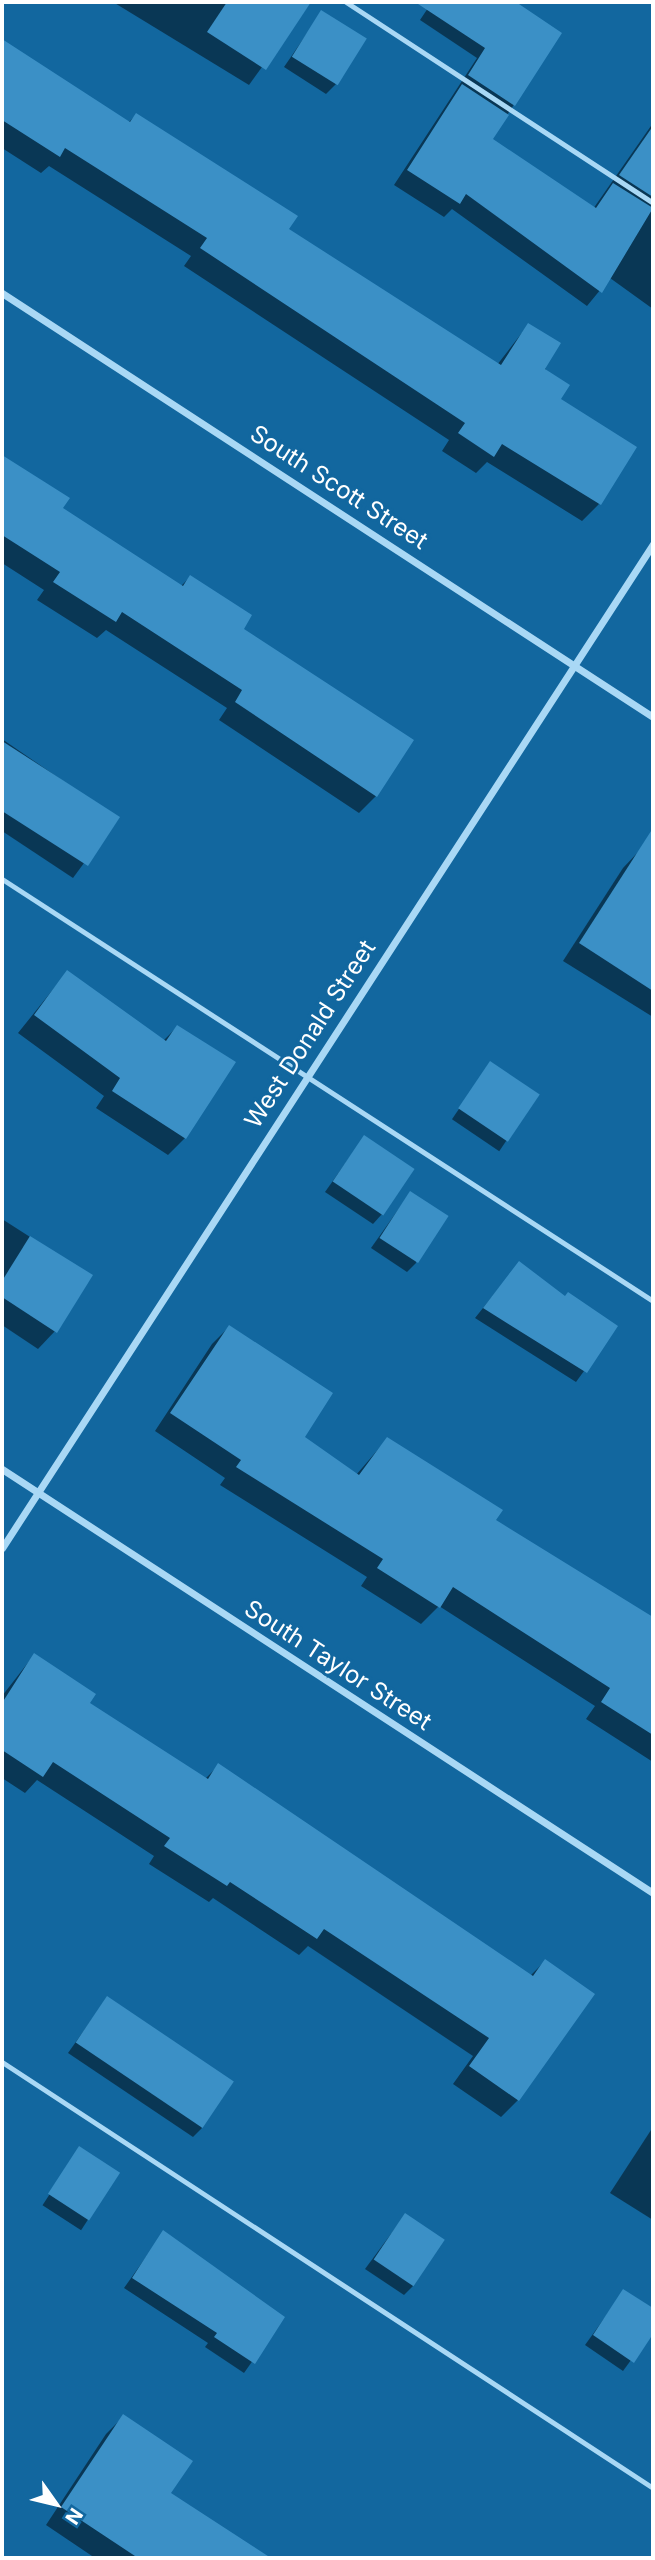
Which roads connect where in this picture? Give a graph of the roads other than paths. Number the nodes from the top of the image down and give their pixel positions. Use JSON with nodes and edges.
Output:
{"nodes":[{"id":1,"x":346,"y":2,"type":"edge"},
{"id":2,"x":653,"y":203,"type":"edge"},
{"id":3,"x":2,"y":293,"type":"edge"},
{"id":4,"x":653,"y":544,"type":"edge"},
{"id":5,"x":573,"y":665,"type":"junction"},
{"id":6,"x":653,"y":717,"type":"edge"},
{"id":7,"x":2,"y":879,"type":"edge"},
{"id":8,"x":306,"y":1075,"type":"junction"},
{"id":9,"x":653,"y":1301,"type":"edge"},
{"id":10,"x":2,"y":1469,"type":"edge"},
{"id":11,"x":38,"y":1492,"type":"junction"},
{"id":12,"x":2,"y":1548,"type":"edge"},
{"id":13,"x":653,"y":1893,"type":"edge"},
{"id":14,"x":2,"y":2062,"type":"edge"},
{"id":15,"x":653,"y":2488,"type":"edge"}],
"edges":[{"from":1,"to":2,"type":"lane"},
{"from":3,"to":5,"type":"street","name":"South Scott Street"},
{"from":4,"to":5,"type":"street","name":"West Donald Street"},
{"from":5,"to":6,"type":"street","name":"South Scott Street"},
{"from":5,"to":8,"type":"street","name":"West Donald Street"},
{"from":7,"to":8,"type":"lane"},
{"from":8,"to":9,"type":"lane"},
{"from":8,"to":11,"type":"street","name":"West Donald Street"},
{"from":10,"to":11,"type":"street","name":"South Taylor Street"},
{"from":11,"to":12,"type":"street","name":"West Donald Street"},
{"from":11,"to":13,"type":"street","name":"South Taylor Street"},
{"from":14,"to":15,"type":"lane"}]}
